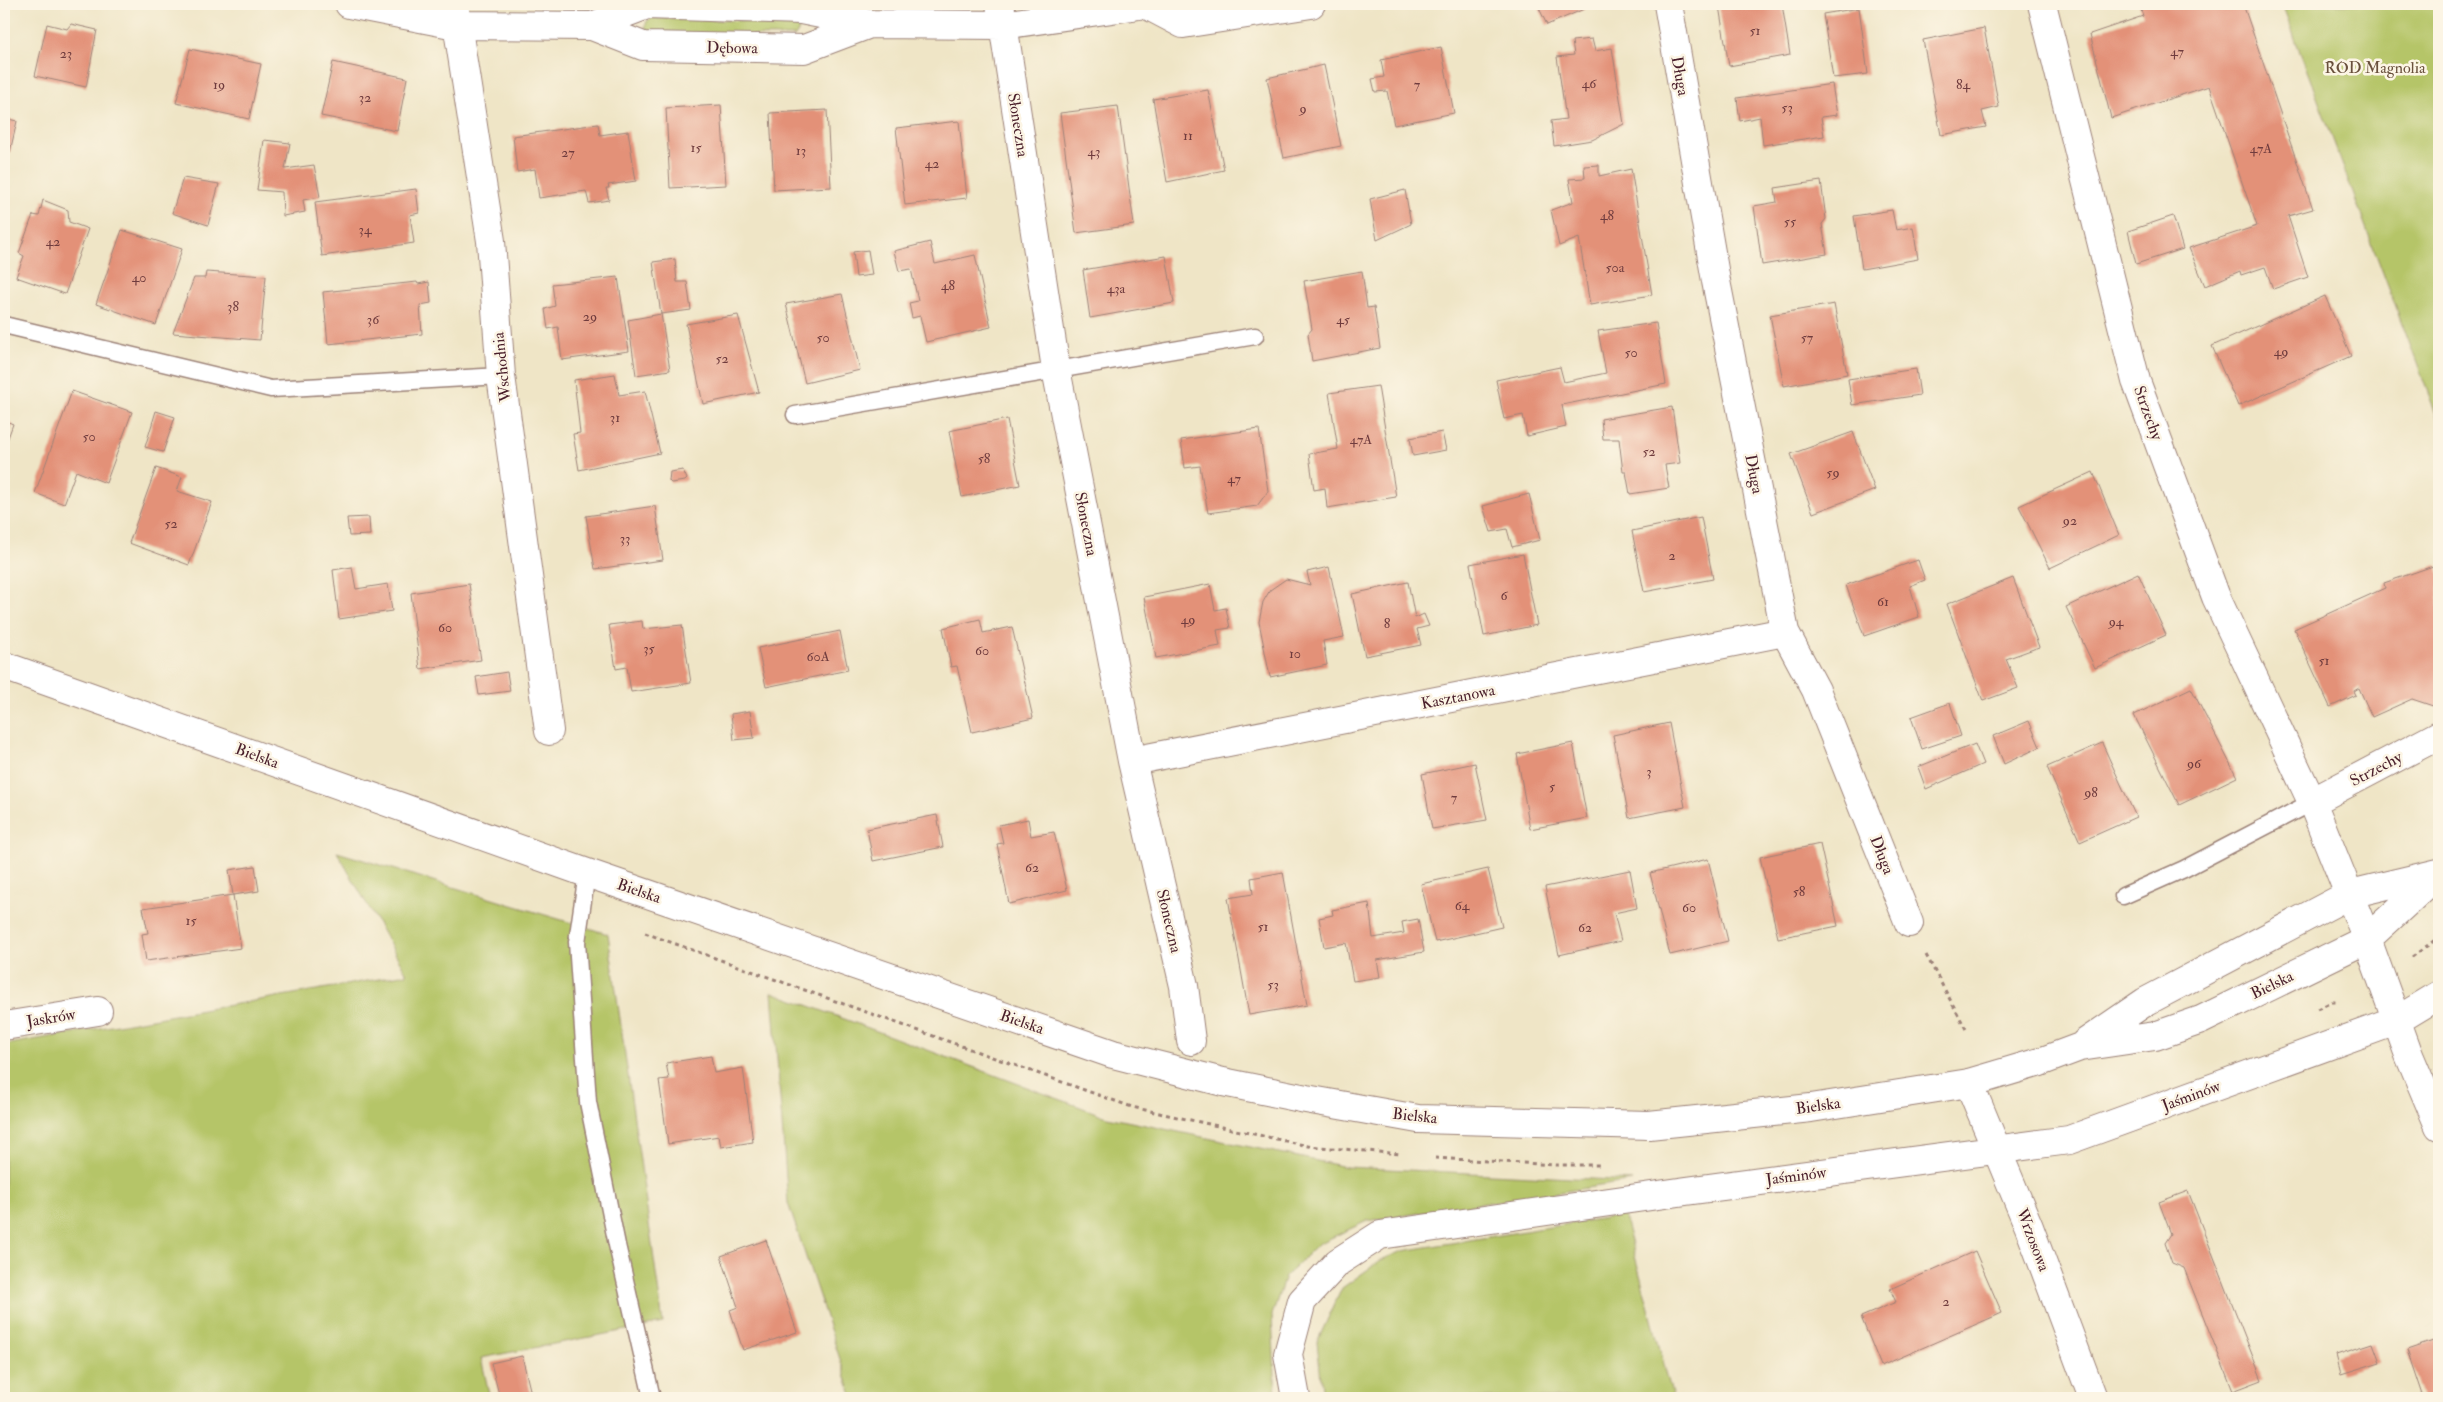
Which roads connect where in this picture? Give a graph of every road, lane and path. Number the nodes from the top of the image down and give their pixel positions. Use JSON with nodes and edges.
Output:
{"nodes":[{"id":1,"x":349,"y":4,"type":"edge"},
{"id":2,"x":1145,"y":4,"type":"edge"},
{"id":3,"x":1311,"y":4,"type":"edge"},
{"id":4,"x":1668,"y":4,"type":"edge"},
{"id":5,"x":2042,"y":4,"type":"edge"},
{"id":6,"x":455,"y":15,"type":"edge"},
{"id":7,"x":1002,"y":15,"type":"edge"},
{"id":8,"x":870,"y":24,"type":"junction"},
{"id":9,"x":592,"y":26,"type":"junction"},
{"id":10,"x":4,"y":325,"type":"edge"},
{"id":11,"x":1255,"y":336,"type":"dead end"},
{"id":12,"x":1056,"y":370,"type":"junction"},
{"id":13,"x":501,"y":376,"type":"junction"},
{"id":14,"x":795,"y":416,"type":"dead end"},
{"id":15,"x":1785,"y":632,"type":"junction"},
{"id":16,"x":4,"y":666,"type":"edge"},
{"id":17,"x":549,"y":731,"type":"dead end"},
{"id":18,"x":2439,"y":735,"type":"edge"},
{"id":19,"x":1132,"y":762,"type":"junction"},
{"id":20,"x":2312,"y":802,"type":"junction"},
{"id":21,"x":586,"y":873,"type":"junction"},
{"id":22,"x":2439,"y":873,"type":"edge"},
{"id":23,"x":2350,"y":894,"type":"junction"},
{"id":24,"x":2123,"y":896,"type":"dead end"},
{"id":25,"x":1909,"y":923,"type":"joint"},
{"id":26,"x":636,"y":930,"type":"dead end"},
{"id":27,"x":2439,"y":937,"type":"edge"},
{"id":28,"x":2367,"y":938,"type":"junction"},
{"id":29,"x":2439,"y":995,"type":"edge"},
{"id":30,"x":98,"y":1010,"type":"dead end"},
{"id":31,"x":2392,"y":1010,"type":"junction"},
{"id":32,"x":2314,"y":1011,"type":"dead end"},
{"id":33,"x":4,"y":1026,"type":"edge"},
{"id":34,"x":1967,"y":1031,"type":"dead end"},
{"id":35,"x":1191,"y":1041,"type":"dead end"},
{"id":36,"x":2080,"y":1047,"type":"junction"},
{"id":37,"x":1969,"y":1082,"type":"junction"},
{"id":38,"x":2439,"y":1126,"type":"edge"},
{"id":39,"x":1996,"y":1151,"type":"junction"},
{"id":40,"x":1407,"y":1155,"type":"dead end"},
{"id":41,"x":1426,"y":1157,"type":"dead end"},
{"id":42,"x":1606,"y":1165,"type":"dead end"},
{"id":43,"x":652,"y":1398,"type":"edge"},
{"id":44,"x":1296,"y":1398,"type":"edge"},
{"id":45,"x":2093,"y":1398,"type":"edge"}],
"edges":[{"from":1,"to":6,"type":"street","name":"Dębowa"},
{"from":2,"to":3,"type":"street","name":"Dębowa"},
{"from":2,"to":7,"type":"street","name":"Dębowa"},
{"from":4,"to":15,"type":"street","name":"Długa"},
{"from":5,"to":20,"type":"street","name":"Strzechy"},
{"from":6,"to":9,"type":"street","name":"Dębowa"},
{"from":6,"to":13,"type":"street","name":"Wschodnia"},
{"from":7,"to":8,"type":"street","name":"Dębowa"},
{"from":7,"to":12,"type":"street","name":"Słoneczna"},
{"from":8,"to":9,"type":"street","name":"Dębowa"},
{"from":8,"to":9,"type":"street","name":"Dębowa"},
{"from":10,"to":13,"type":"lane"},
{"from":11,"to":12,"type":"lane"},
{"from":12,"to":14,"type":"lane"},
{"from":12,"to":19,"type":"street","name":"Słoneczna"},
{"from":13,"to":17,"type":"street","name":"Wschodnia"},
{"from":15,"to":19,"type":"street","name":"Kasztanowa"},
{"from":15,"to":25,"type":"street","name":"Długa"},
{"from":16,"to":21,"type":"street","name":"Bielska"},
{"from":18,"to":20,"type":"street","name":"Strzechy"},
{"from":19,"to":35,"type":"street","name":"Słoneczna"},
{"from":20,"to":23,"type":"street","name":"Strzechy"},
{"from":20,"to":24,"type":"lane"},
{"from":21,"to":37,"type":"street","name":"Bielska"},
{"from":21,"to":43,"type":"lane"},
{"from":22,"to":23,"type":"street","name":"Bielska"},
{"from":22,"to":28,"type":"street","name":"Bielska"},
{"from":23,"to":28,"type":"street","name":"Strzechy"},
{"from":23,"to":36,"type":"street","name":"Bielska"},
{"from":25,"to":34,"type":"path"},
{"from":26,"to":40,"type":"path"},
{"from":27,"to":31,"type":"path"},
{"from":28,"to":31,"type":"street"},
{"from":28,"to":36,"type":"street","name":"Bielska"},
{"from":29,"to":31,"type":"street","name":"Jaśminów"},
{"from":30,"to":33,"type":"street","name":"Jaskrów"},
{"from":31,"to":32,"type":"path"},
{"from":31,"to":38,"type":"street"},
{"from":31,"to":39,"type":"street","name":"Jaśminów"},
{"from":36,"to":37,"type":"street","name":"Bielska"},
{"from":37,"to":39,"type":"street","name":"Wrzosowa"},
{"from":39,"to":44,"type":"street","name":"Jaśminów"},
{"from":39,"to":45,"type":"street","name":"Wrzosowa"},
{"from":41,"to":42,"type":"path"}]}
